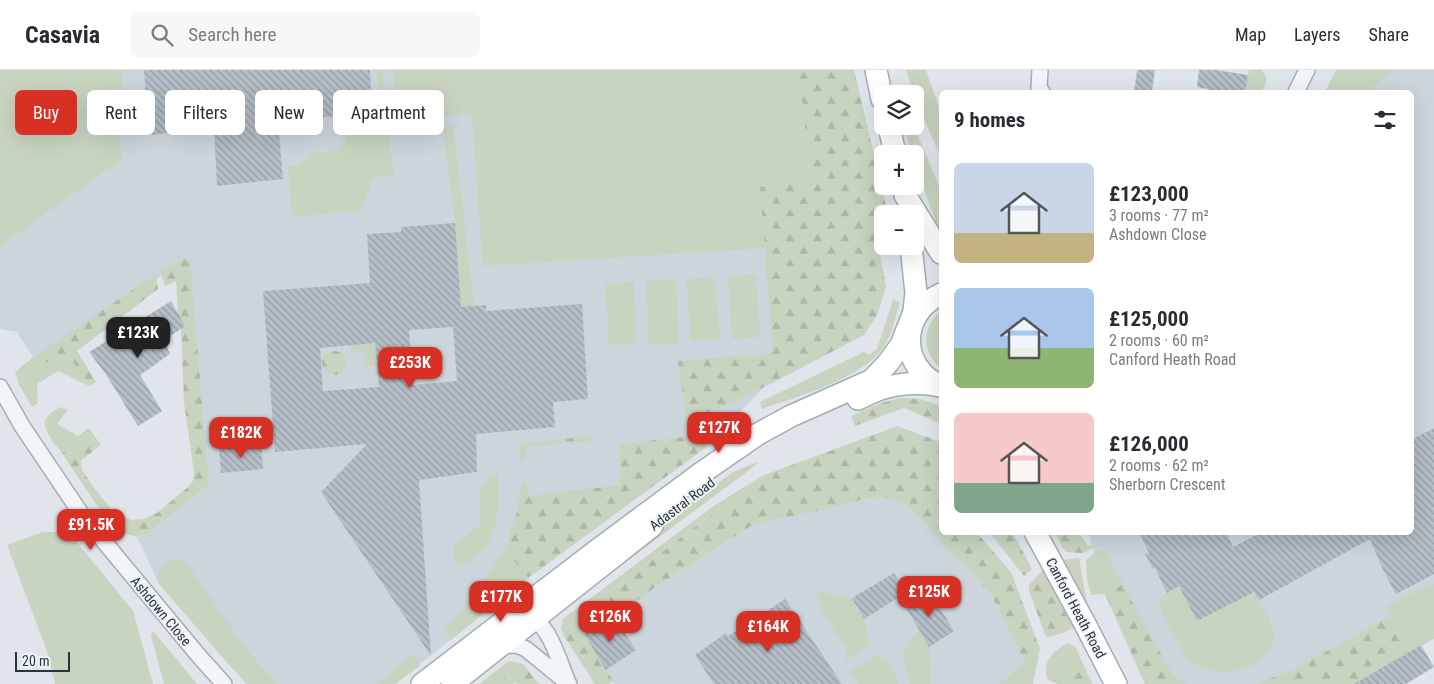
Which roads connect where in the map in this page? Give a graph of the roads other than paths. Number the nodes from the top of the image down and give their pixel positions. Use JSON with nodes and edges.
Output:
{"nodes":[{"id":1,"x":876,"y":70,"type":"edge"},
{"id":2,"x":1040,"y":70,"type":"edge"},
{"id":3,"x":1306,"y":71,"type":"edge"},
{"id":4,"x":879,"y":85,"type":"edge"},
{"id":5,"x":1040,"y":90,"type":"edge"},
{"id":6,"x":1297,"y":90,"type":"edge"},
{"id":7,"x":905,"y":198,"type":"edge"},
{"id":8,"x":939,"y":250,"type":"edge"},
{"id":9,"x":912,"y":255,"type":"edge"},
{"id":10,"x":939,"y":295,"type":"edge"},
{"id":11,"x":913,"y":319,"type":"junction"},
{"id":12,"x":910,"y":350,"type":"junction"},
{"id":13,"x":872,"y":380,"type":"junction"},
{"id":14,"x":939,"y":385,"type":"edge"},
{"id":15,"x":939,"y":386,"type":"edge"},
{"id":16,"x":0,"y":387,"type":"edge"},
{"id":17,"x":1037,"y":535,"type":"edge"},
{"id":18,"x":534,"y":617,"type":"junction"},
{"id":19,"x":501,"y":646,"type":"junction"},
{"id":20,"x":536,"y":655,"type":"junction"},
{"id":21,"x":224,"y":684,"type":"edge"},
{"id":22,"x":422,"y":684,"type":"edge"},
{"id":23,"x":437,"y":684,"type":"edge"},
{"id":24,"x":452,"y":684,"type":"edge"},
{"id":25,"x":569,"y":684,"type":"edge"},
{"id":26,"x":1116,"y":684,"type":"edge"}],
"edges":[{"from":1,"to":4,"type":"street"},
{"from":2,"to":5,"type":"street"},
{"from":3,"to":6,"type":"street"},
{"from":7,"to":8,"type":"street"},
{"from":9,"to":11,"type":"street"},
{"from":10,"to":11,"type":"street"},
{"from":11,"to":12,"type":"street"},
{"from":11,"to":13,"type":"street"},
{"from":12,"to":13,"type":"street"},
{"from":12,"to":14,"type":"street"},
{"from":13,"to":18,"type":"street"},
{"from":15,"to":18,"type":"street","name":"Adastral Road"},
{"from":16,"to":21,"type":"street","name":"Ashdown Close"},
{"from":17,"to":26,"type":"street","name":"Canford Heath Road"},
{"from":18,"to":19,"type":"street","name":"Adastral Road"},
{"from":18,"to":20,"type":"street"},
{"from":18,"to":22,"type":"street"},
{"from":18,"to":23,"type":"street"},
{"from":18,"to":25,"type":"street"},
{"from":19,"to":20,"type":"street"},
{"from":19,"to":24,"type":"street","name":"Adastral Road"},
{"from":20,"to":25,"type":"street"}]}
